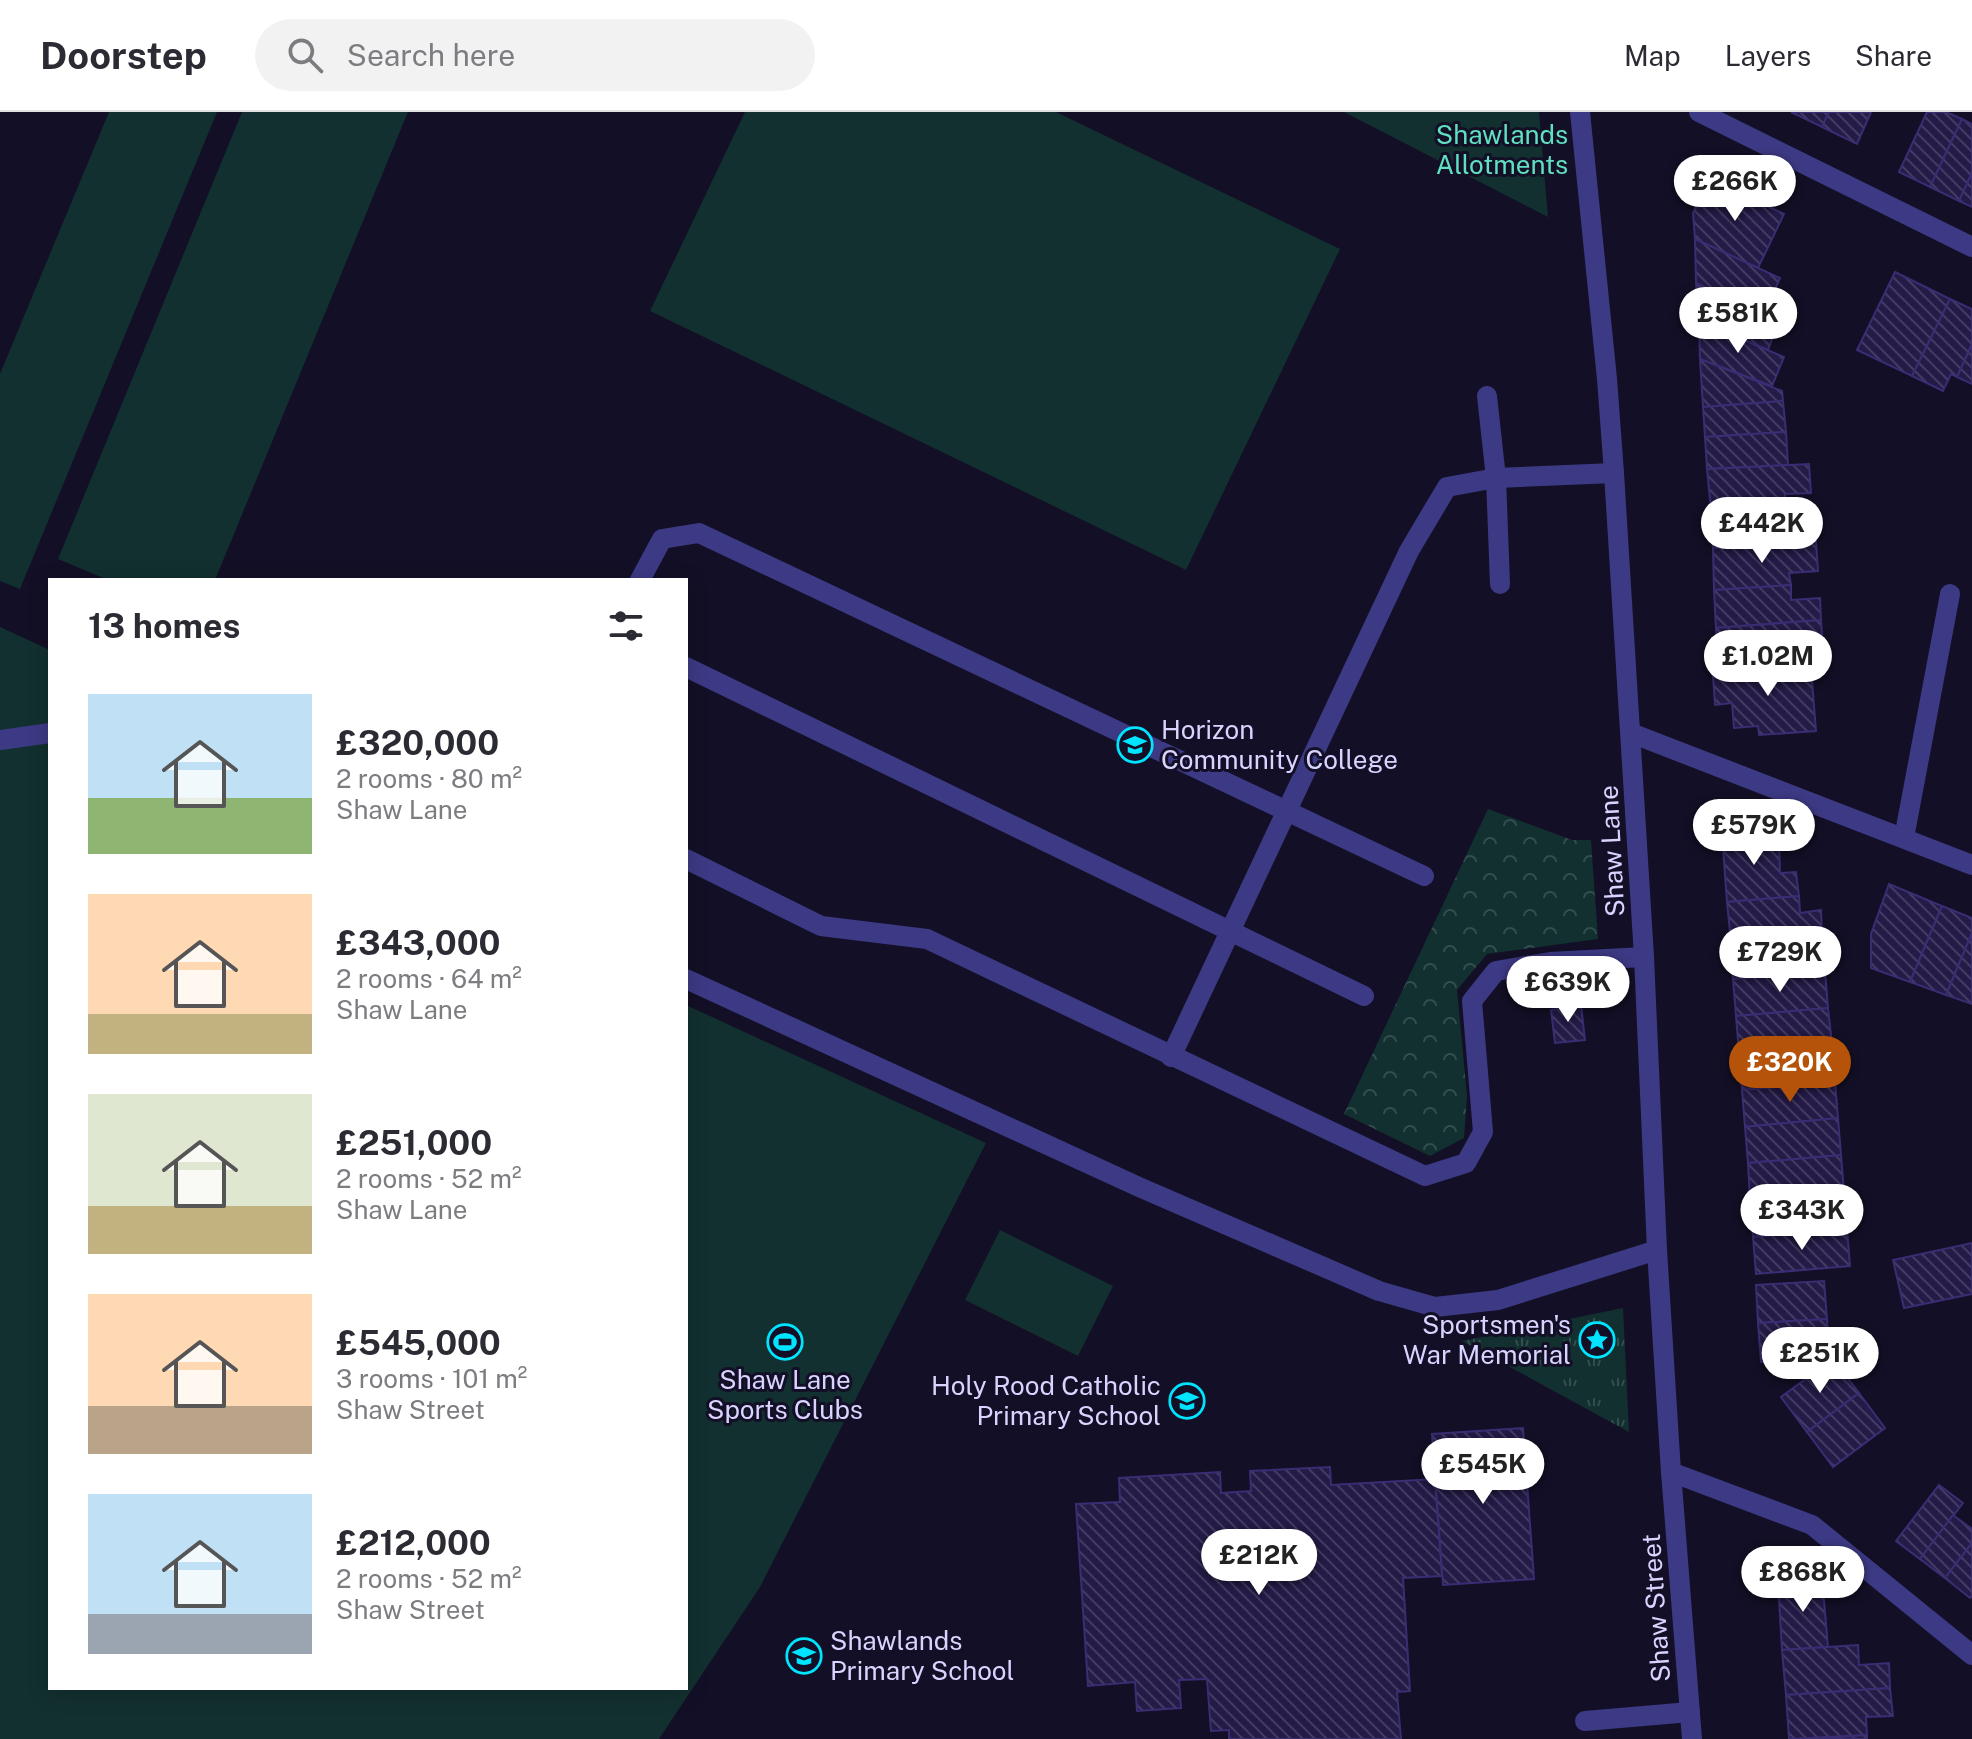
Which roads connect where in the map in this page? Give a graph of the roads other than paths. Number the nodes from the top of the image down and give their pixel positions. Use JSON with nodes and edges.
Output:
{"nodes":[{"id":1,"x":1580,"y":112,"type":"edge"},
{"id":2,"x":1699,"y":112,"type":"edge"},
{"id":3,"x":1972,"y":247,"type":"edge"},
{"id":4,"x":1487,"y":396,"type":"dead end"},
{"id":5,"x":1614,"y":473,"type":"junction"},
{"id":6,"x":1496,"y":478,"type":"junction"},
{"id":7,"x":641,"y":578,"type":"edge"},
{"id":8,"x":1500,"y":584,"type":"dead end"},
{"id":9,"x":1950,"y":594,"type":"dead end"},
{"id":10,"x":688,"y":668,"type":"edge"},
{"id":11,"x":48,"y":733,"type":"edge"},
{"id":12,"x":1631,"y":733,"type":"junction"},
{"id":13,"x":0,"y":740,"type":"edge"},
{"id":14,"x":1287,"y":811,"type":"junction"},
{"id":15,"x":1904,"y":838,"type":"junction"},
{"id":16,"x":688,"y":860,"type":"edge"},
{"id":17,"x":1972,"y":865,"type":"edge"},
{"id":18,"x":1424,"y":876,"type":"dead end"},
{"id":19,"x":1229,"y":930,"type":"junction"},
{"id":20,"x":1644,"y":957,"type":"junction"},
{"id":21,"x":688,"y":980,"type":"edge"},
{"id":22,"x":1364,"y":996,"type":"dead end"},
{"id":23,"x":1171,"y":1057,"type":"junction"},
{"id":24,"x":1657,"y":1250,"type":"junction"},
{"id":25,"x":1671,"y":1472,"type":"junction"},
{"id":26,"x":1972,"y":1655,"type":"edge"},
{"id":27,"x":1690,"y":1712,"type":"junction"},
{"id":28,"x":1585,"y":1721,"type":"dead end"},
{"id":29,"x":1692,"y":1739,"type":"edge"}],
"edges":[{"from":1,"to":5,"type":"street","name":"Shaw Lane"},
{"from":2,"to":3,"type":"street"},
{"from":4,"to":6,"type":"street"},
{"from":5,"to":6,"type":"street"},
{"from":5,"to":12,"type":"street","name":"Shaw Lane"},
{"from":6,"to":8,"type":"street"},
{"from":6,"to":14,"type":"street"},
{"from":7,"to":14,"type":"street"},
{"from":9,"to":15,"type":"street"},
{"from":10,"to":19,"type":"street"},
{"from":11,"to":13,"type":"street"},
{"from":12,"to":15,"type":"street"},
{"from":12,"to":20,"type":"street","name":"Shaw Lane"},
{"from":14,"to":18,"type":"street"},
{"from":14,"to":19,"type":"street"},
{"from":15,"to":17,"type":"street"},
{"from":16,"to":23,"type":"street"},
{"from":19,"to":22,"type":"street"},
{"from":19,"to":23,"type":"street"},
{"from":20,"to":23,"type":"street"},
{"from":20,"to":24,"type":"street","name":"Shaw Lane"},
{"from":21,"to":24,"type":"street"},
{"from":24,"to":25,"type":"street","name":"Shaw Lane"},
{"from":25,"to":26,"type":"street"},
{"from":25,"to":27,"type":"street","name":"Shaw Street"},
{"from":27,"to":28,"type":"street"},
{"from":27,"to":29,"type":"street","name":"Shaw Street"}]}
